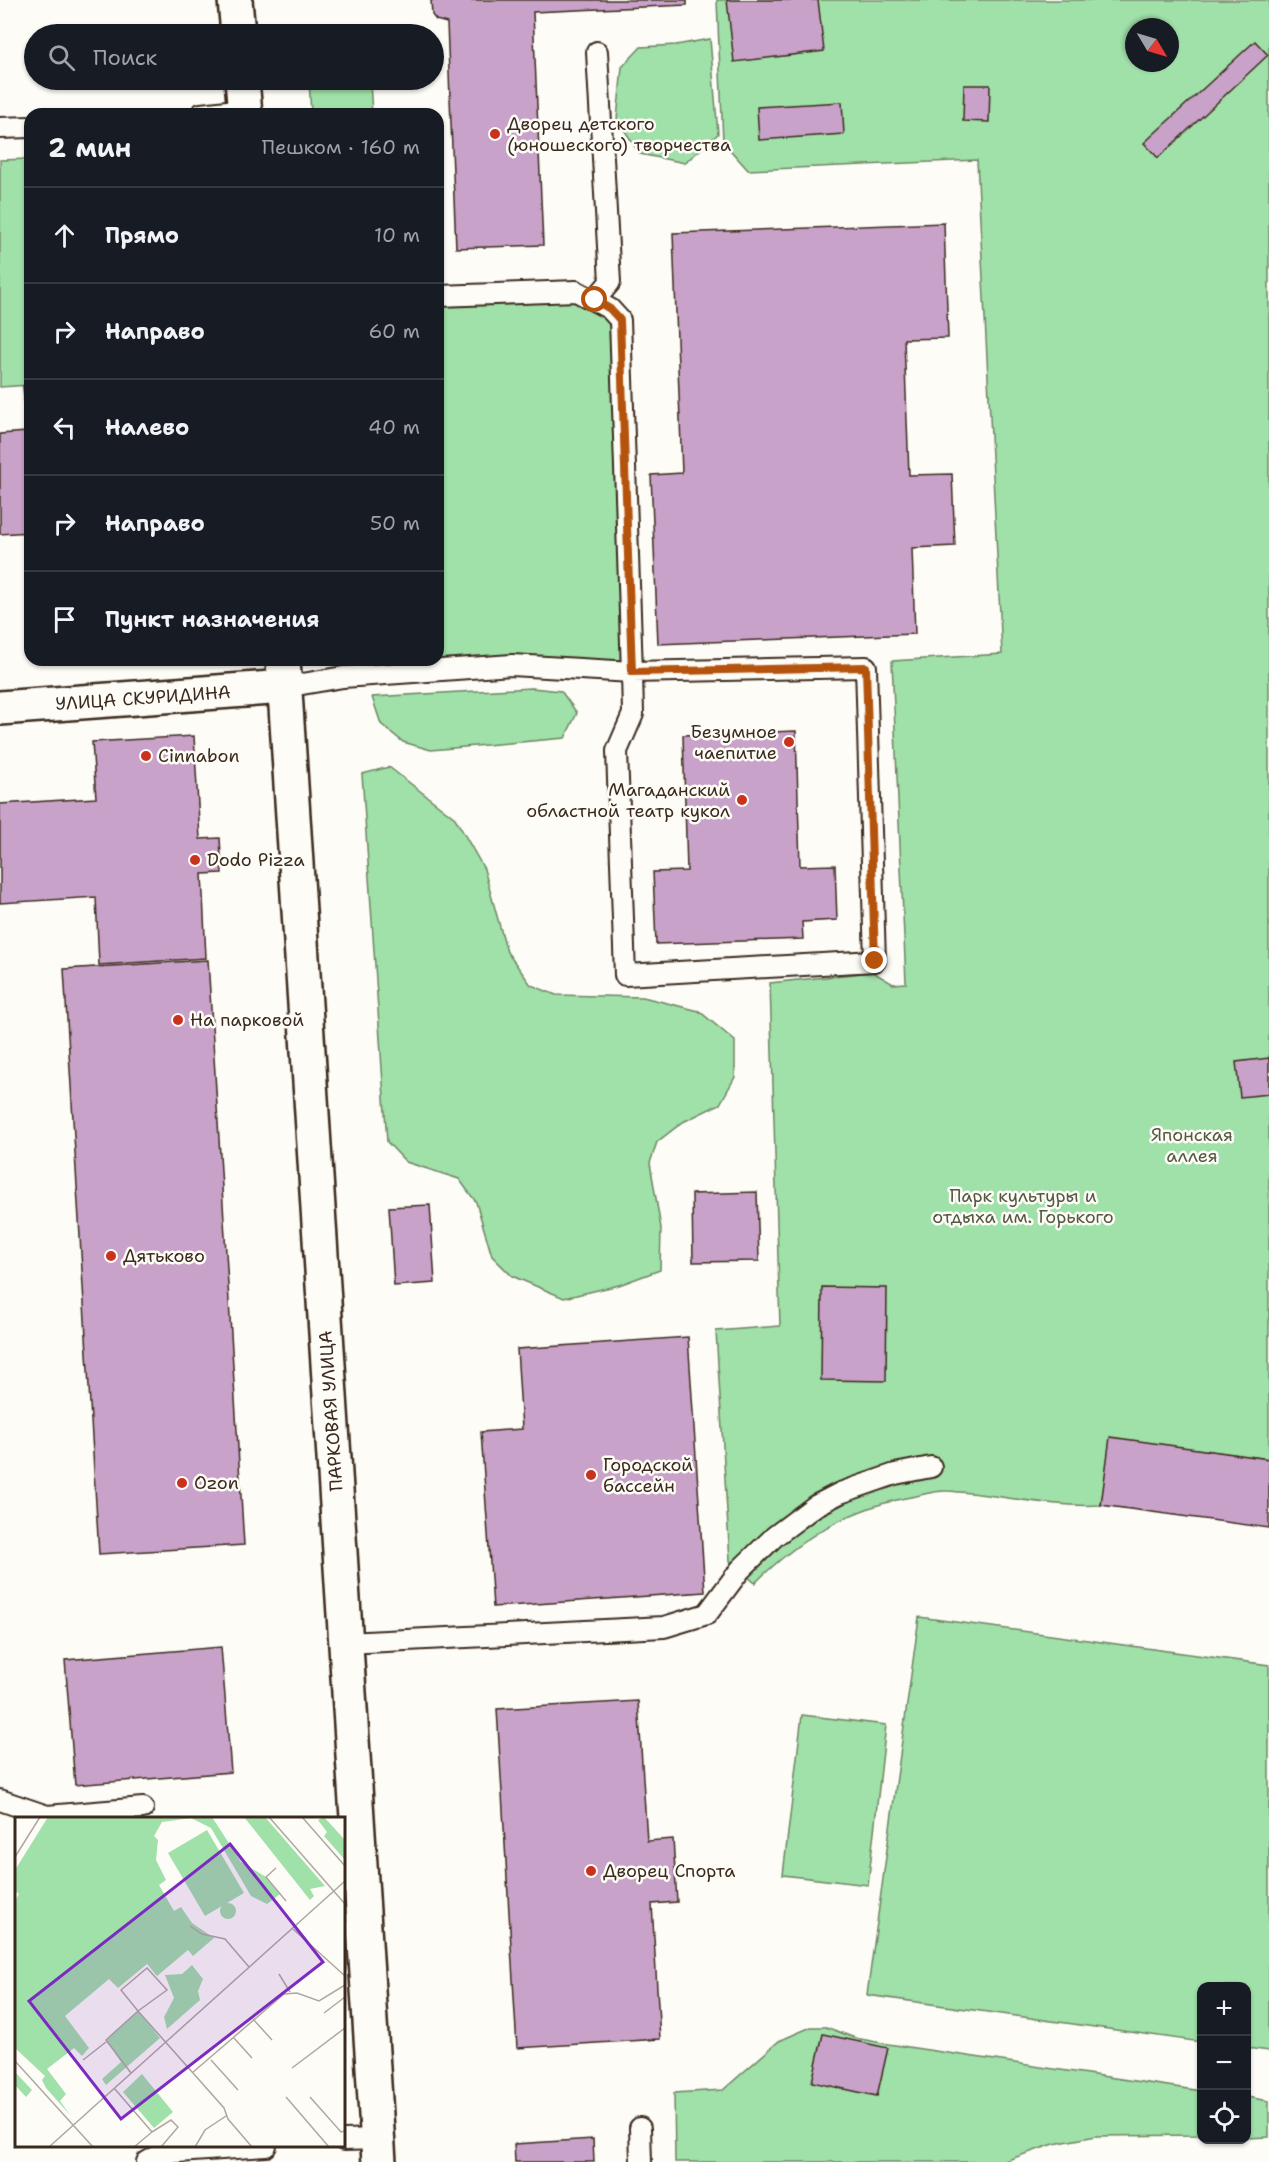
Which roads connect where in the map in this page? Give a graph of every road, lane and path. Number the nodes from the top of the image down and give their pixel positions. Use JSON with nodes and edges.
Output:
{"nodes":[{"id":1,"x":235,"y":0,"type":"edge"},
{"id":2,"x":237,"y":24,"type":"edge"},
{"id":3,"x":597,"y":52,"type":"dead end"},
{"id":4,"x":244,"y":101,"type":"edge"},
{"id":5,"x":221,"y":108,"type":"edge"},
{"id":6,"x":24,"y":127,"type":"edge"},
{"id":7,"x":0,"y":128,"type":"edge"},
{"id":8,"x":444,"y":296,"type":"edge"},
{"id":9,"x":595,"y":300,"type":"junction"},
{"id":10,"x":632,"y":672,"type":"junction"},
{"id":11,"x":284,"y":674,"type":"edge"},
{"id":12,"x":0,"y":708,"type":"edge"},
{"id":13,"x":931,"y":1467,"type":"dead end"},
{"id":14,"x":346,"y":1643,"type":"junction"},
{"id":15,"x":0,"y":1800,"type":"edge"},
{"id":16,"x":143,"y":1808,"type":"dead end"},
{"id":17,"x":640,"y":2128,"type":"dead end"},
{"id":18,"x":345,"y":2140,"type":"edge"},
{"id":19,"x":240,"y":2147,"type":"edge"},
{"id":20,"x":378,"y":2150,"type":"edge"},
{"id":21,"x":147,"y":2162,"type":"edge"},
{"id":22,"x":642,"y":2162,"type":"edge"}],
"edges":[{"from":1,"to":2,"type":"street"},
{"from":3,"to":9,"type":"lane"},
{"from":4,"to":5,"type":"lane"},
{"from":6,"to":7,"type":"lane"},
{"from":8,"to":9,"type":"lane"},
{"from":9,"to":10,"type":"lane"},
{"from":10,"to":10,"type":"lane"},
{"from":10,"to":11,"type":"lane"},
{"from":11,"to":12,"type":"street","name":"УЛИЦА СКУРИДИНА"},
{"from":11,"to":14,"type":"street","name":"ПАРКОВАЯ УЛИЦА"},
{"from":13,"to":14,"type":"lane"},
{"from":14,"to":20,"type":"street","name":"ПАРКОВАЯ УЛИЦА"},
{"from":15,"to":16,"type":"lane"},
{"from":17,"to":22,"type":"lane"},
{"from":18,"to":20,"type":"lane"},
{"from":19,"to":21,"type":"lane"}]}
